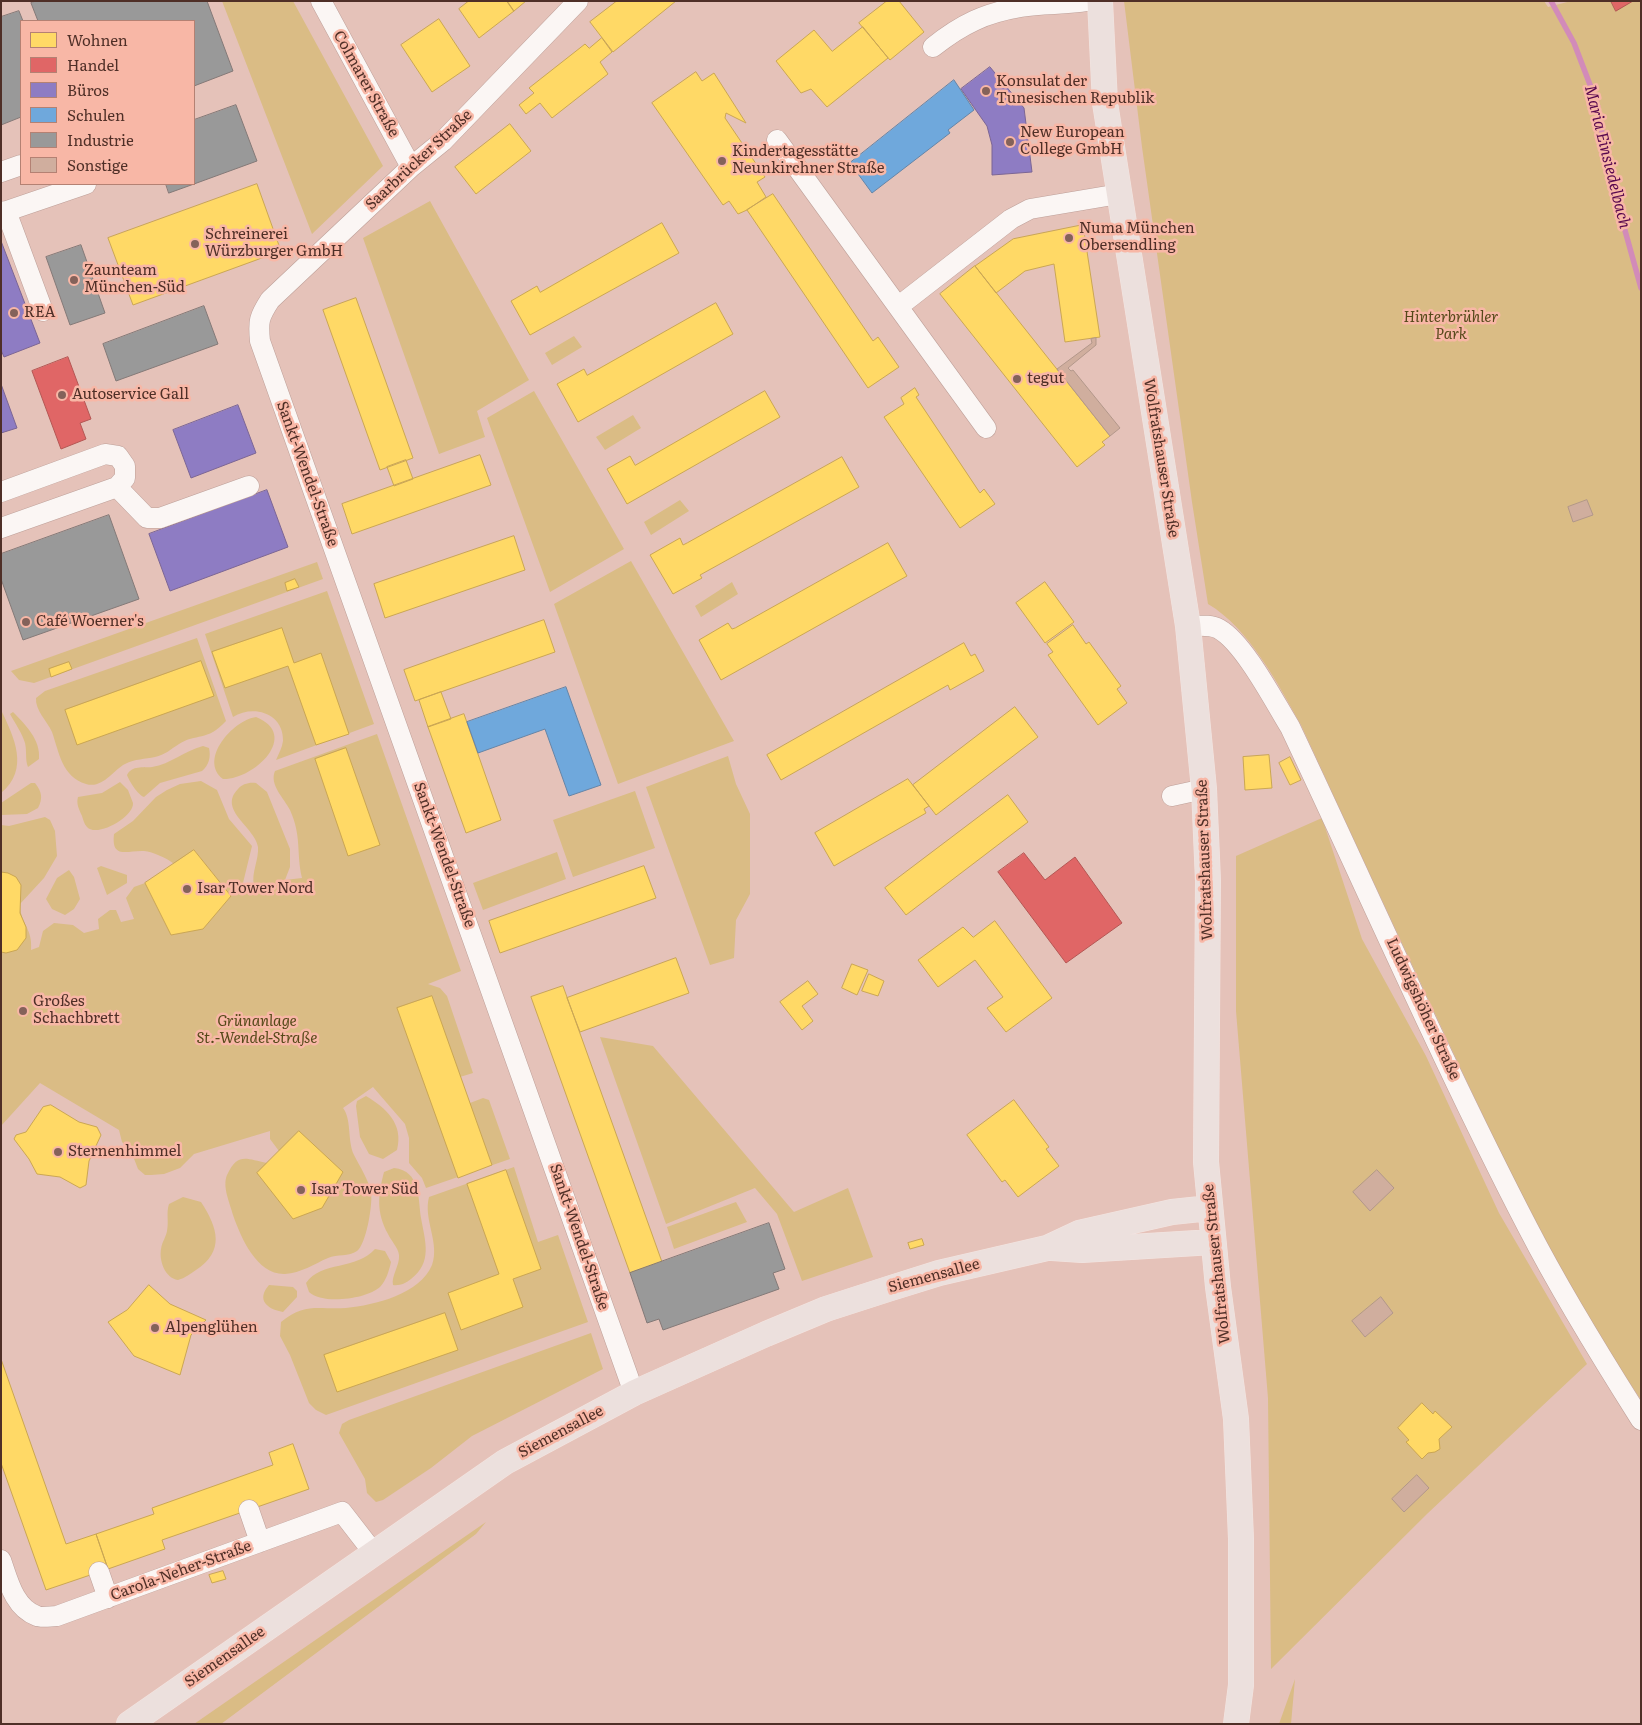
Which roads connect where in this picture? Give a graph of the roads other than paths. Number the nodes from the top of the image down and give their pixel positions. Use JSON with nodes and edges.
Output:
{"nodes":[{"id":1,"x":321,"y":1,"type":"edge"},
{"id":2,"x":578,"y":1,"type":"edge"},
{"id":3,"x":1087,"y":1,"type":"edge"},
{"id":4,"x":1100,"y":1,"type":"edge"},
{"id":5,"x":934,"y":47,"type":"dead end"},
{"id":6,"x":777,"y":140,"type":"dead end"},
{"id":7,"x":20,"y":165,"type":"edge"},
{"id":8,"x":411,"y":167,"type":"junction"},
{"id":9,"x":1,"y":172,"type":"edge"},
{"id":10,"x":83,"y":185,"type":"edge"},
{"id":11,"x":1119,"y":194,"type":"junction"},
{"id":12,"x":3,"y":212,"type":"edge"},
{"id":13,"x":899,"y":306,"type":"junction"},
{"id":14,"x":43,"y":310,"type":"dead end"},
{"id":15,"x":259,"y":316,"type":"joint"},
{"id":16,"x":986,"y":428,"type":"dead end"},
{"id":17,"x":249,"y":486,"type":"dead end"},
{"id":18,"x":117,"y":487,"type":"junction"},
{"id":19,"x":1,"y":492,"type":"edge"},
{"id":20,"x":1,"y":528,"type":"edge"},
{"id":21,"x":1188,"y":626,"type":"junction"},
{"id":22,"x":1204,"y":789,"type":"junction"},
{"id":23,"x":1172,"y":796,"type":"dead end"},
{"id":24,"x":1210,"y":1208,"type":"junction"},
{"id":25,"x":1213,"y":1242,"type":"junction"},
{"id":26,"x":1047,"y":1248,"type":"junction"},
{"id":27,"x":634,"y":1394,"type":"junction"},
{"id":28,"x":1641,"y":1420,"type":"edge"},
{"id":29,"x":249,"y":1510,"type":"dead end"},
{"id":30,"x":260,"y":1542,"type":"junction"},
{"id":31,"x":373,"y":1552,"type":"junction"},
{"id":32,"x":1,"y":1560,"type":"edge"},
{"id":33,"x":98,"y":1572,"type":"dead end"},
{"id":34,"x":108,"y":1598,"type":"junction"},
{"id":35,"x":129,"y":1724,"type":"edge"},
{"id":36,"x":1236,"y":1724,"type":"edge"}],
"edges":[{"from":1,"to":8,"type":"street","name":"Colmarer Straße"},
{"from":2,"to":8,"type":"street","name":"Saarbrücker Straße"},
{"from":3,"to":5,"type":"street"},
{"from":4,"to":11,"type":"main road","name":"Wolfratshauser Straße"},
{"from":6,"to":13,"type":"street"},
{"from":7,"to":9,"type":"street"},
{"from":8,"to":15,"type":"street","name":"Saarbrücker Straße"},
{"from":10,"to":12,"type":"street"},
{"from":11,"to":13,"type":"street"},
{"from":11,"to":21,"type":"main road","name":"Wolfratshauser Straße"},
{"from":12,"to":14,"type":"street"},
{"from":13,"to":16,"type":"street"},
{"from":15,"to":27,"type":"street","name":"Sankt-Wendel-Straße"},
{"from":17,"to":18,"type":"street"},
{"from":18,"to":19,"type":"street"},
{"from":18,"to":20,"type":"street"},
{"from":21,"to":22,"type":"main road","name":"Wolfratshauser Straße"},
{"from":21,"to":28,"type":"street","name":"Ludwigshöher Straße"},
{"from":22,"to":23,"type":"street"},
{"from":22,"to":24,"type":"main road","name":"Wolfratshauser Straße"},
{"from":24,"to":25,"type":"main road","name":"Wolfratshauser Straße"},
{"from":24,"to":26,"type":"main road","name":"Siemensallee"},
{"from":25,"to":26,"type":"main road","name":"Siemensallee"},
{"from":25,"to":36,"type":"main road","name":"Wolfratshauser Straße"},
{"from":26,"to":27,"type":"main road","name":"Siemensallee"},
{"from":27,"to":31,"type":"main road","name":"Siemensallee"},
{"from":29,"to":30,"type":"street"},
{"from":30,"to":31,"type":"street","name":"Carola-Neher-Straße"},
{"from":30,"to":34,"type":"street","name":"Carola-Neher-Straße"},
{"from":31,"to":35,"type":"main road","name":"Siemensallee"},
{"from":32,"to":34,"type":"street","name":"Carola-Neher-Straße"},
{"from":33,"to":34,"type":"street"}]}
